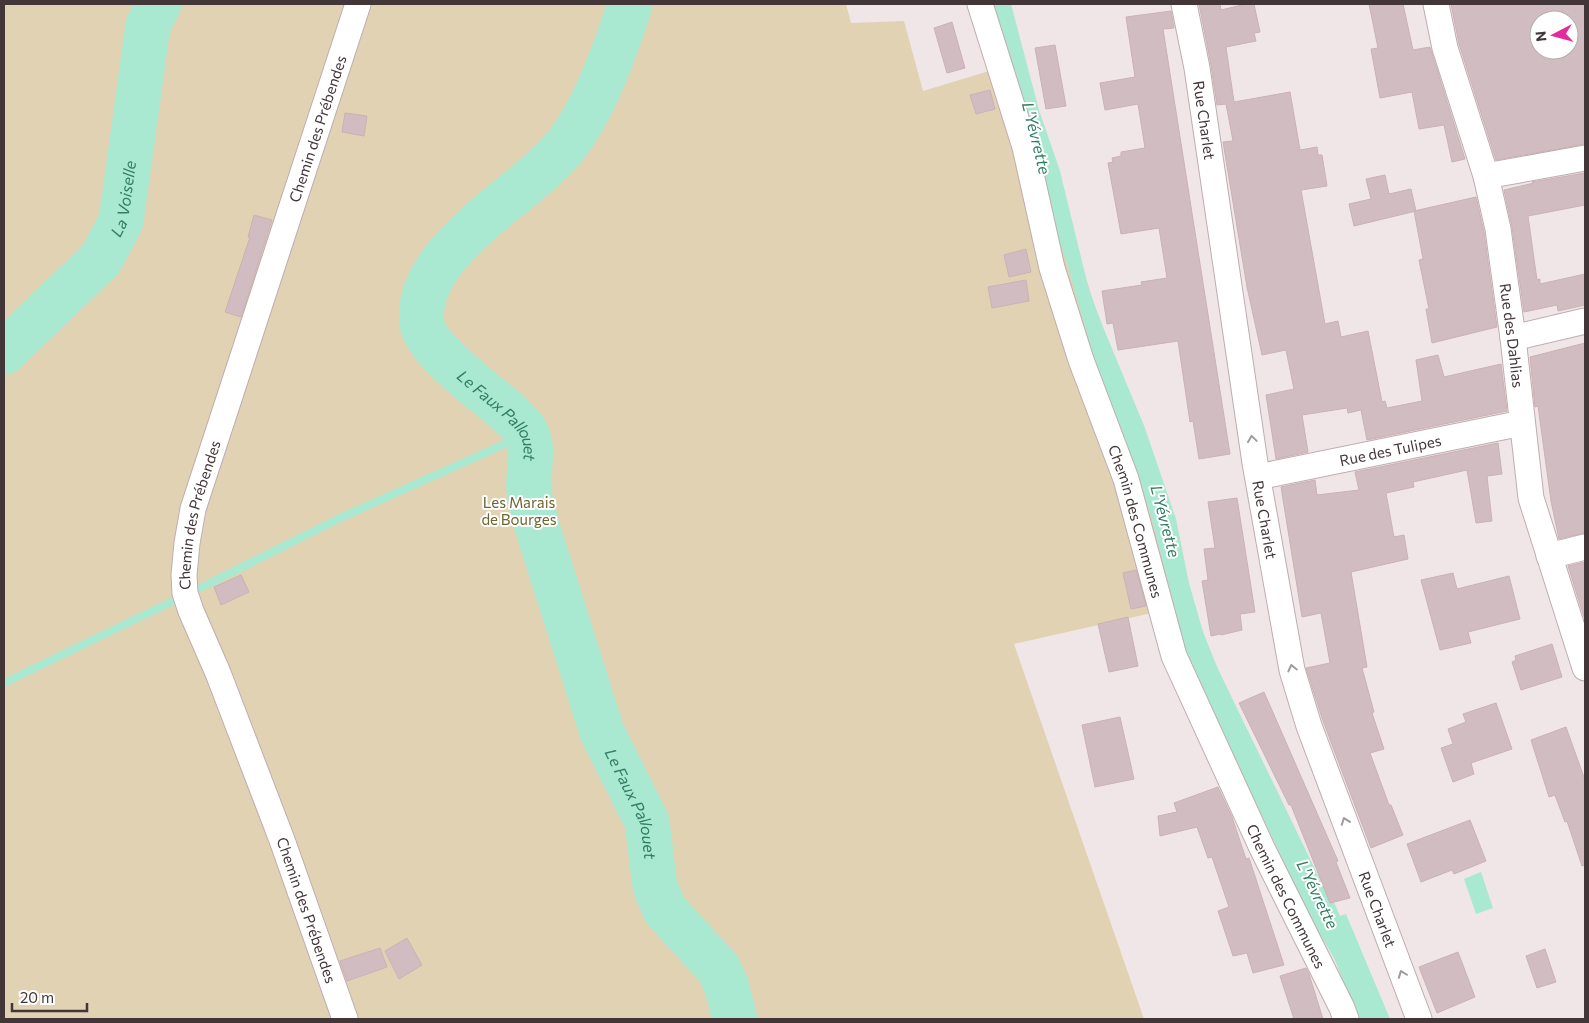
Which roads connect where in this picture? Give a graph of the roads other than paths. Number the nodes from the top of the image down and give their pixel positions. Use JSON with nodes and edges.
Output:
{"nodes":[{"id":1,"x":358,"y":4,"type":"edge"},
{"id":2,"x":980,"y":4,"type":"edge"},
{"id":3,"x":1184,"y":4,"type":"edge"},
{"id":4,"x":1436,"y":4,"type":"edge"},
{"id":5,"x":1585,"y":158,"type":"edge"},
{"id":6,"x":1486,"y":176,"type":"junction"},
{"id":7,"x":1585,"y":321,"type":"edge"},
{"id":8,"x":1513,"y":338,"type":"junction"},
{"id":9,"x":1522,"y":423,"type":"junction"},
{"id":10,"x":1258,"y":477,"type":"junction"},
{"id":11,"x":1585,"y":547,"type":"edge"},
{"id":12,"x":1549,"y":556,"type":"junction"},
{"id":13,"x":1585,"y":668,"type":"edge"},
{"id":14,"x":345,"y":1019,"type":"edge"},
{"id":15,"x":1346,"y":1019,"type":"edge"},
{"id":16,"x":1419,"y":1019,"type":"edge"}],
"edges":[{"from":1,"to":14,"type":"street","name":"Chemin des Prébendes"},
{"from":2,"to":15,"type":"street","name":"Chemin des Communes"},
{"from":10,"to":3,"type":"street","name":"Rue Charlet","one_way":true},
{"from":4,"to":6,"type":"street","name":"Rue des Dahlias"},
{"from":5,"to":6,"type":"street"},
{"from":6,"to":8,"type":"street","name":"Rue des Dahlias"},
{"from":7,"to":8,"type":"street"},
{"from":8,"to":9,"type":"street","name":"Rue des Dahlias"},
{"from":9,"to":10,"type":"street","name":"Rue des Tulipes"},
{"from":9,"to":12,"type":"street","name":"Rue des Dahlias"},
{"from":16,"to":10,"type":"street","name":"Rue Charlet","one_way":true},
{"from":11,"to":12,"type":"street"},
{"from":12,"to":13,"type":"street","name":"Rue des Dahlias"}]}
